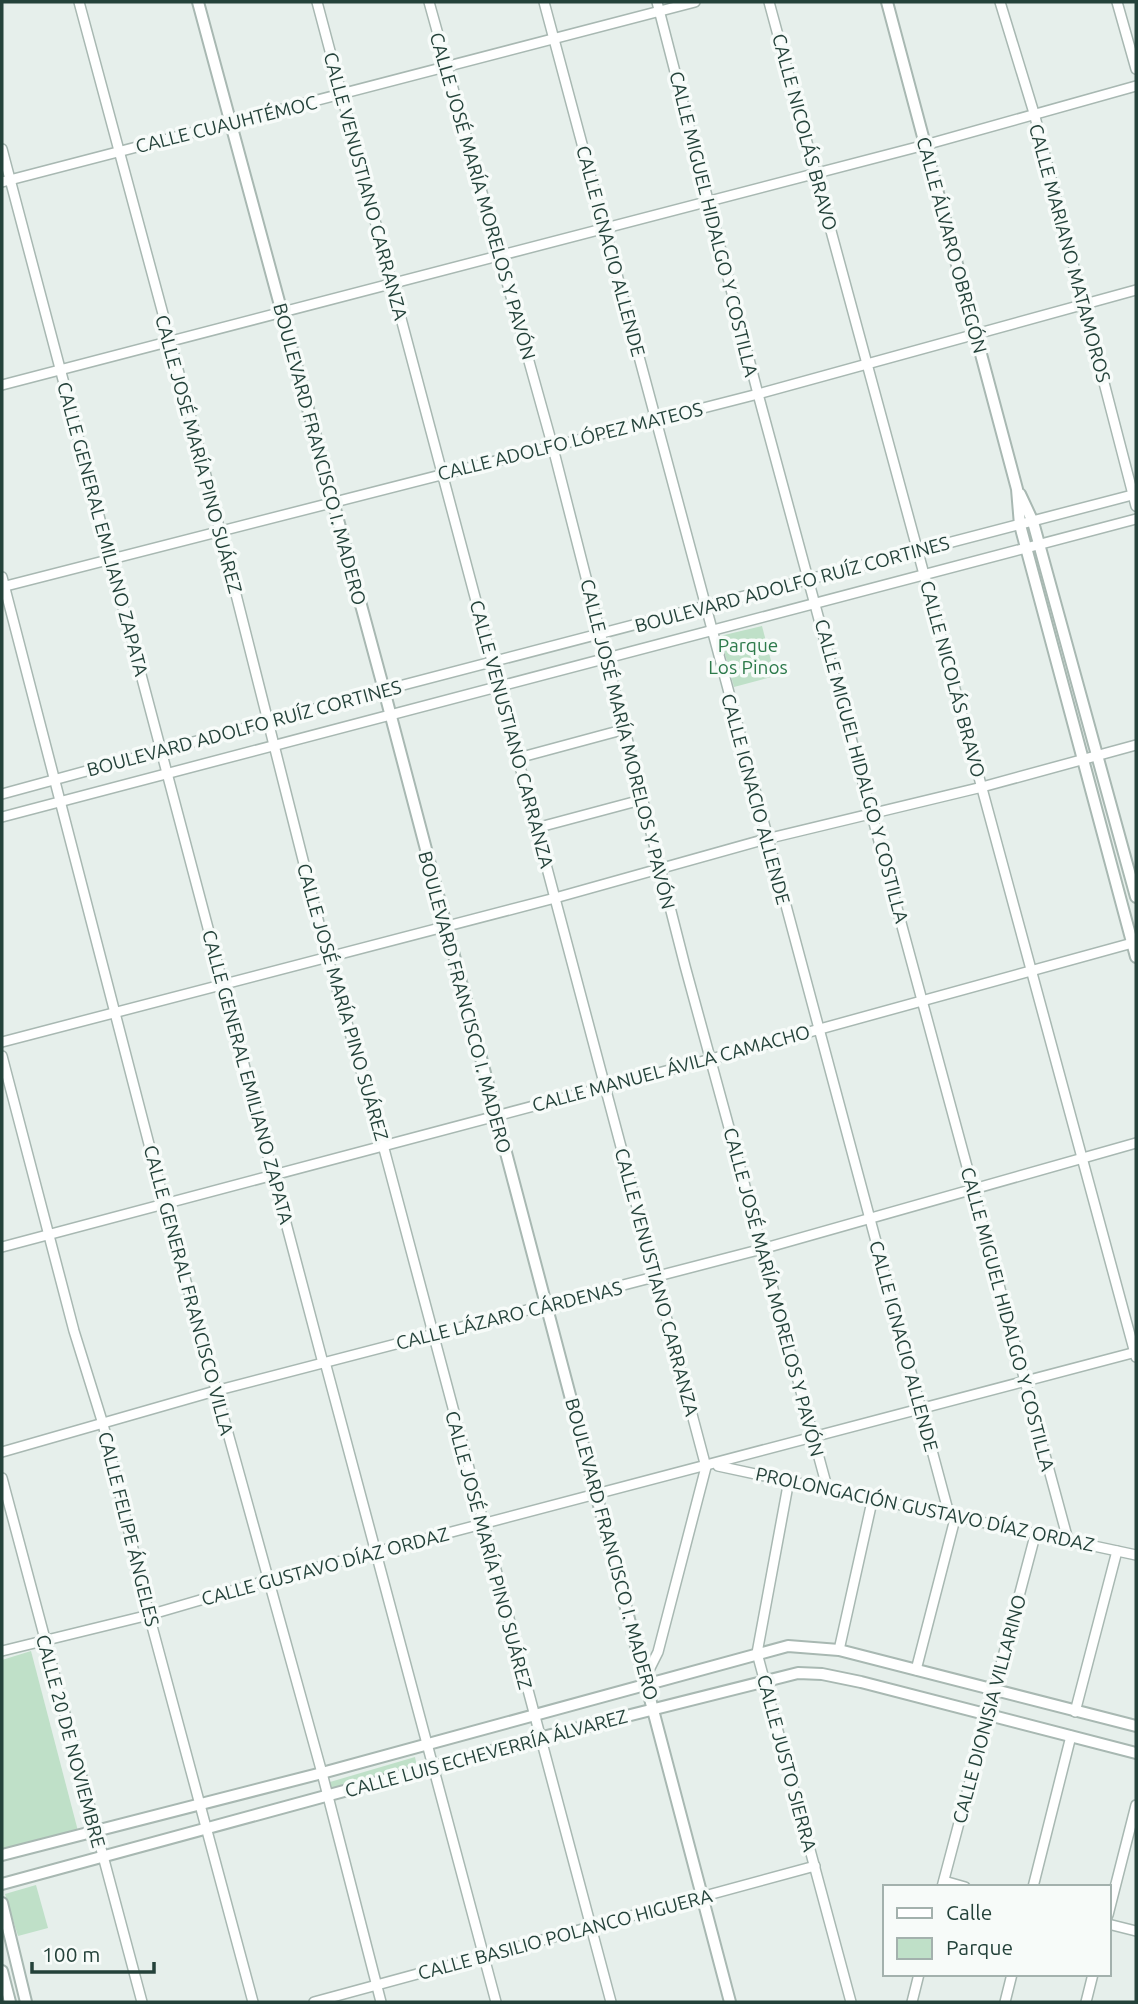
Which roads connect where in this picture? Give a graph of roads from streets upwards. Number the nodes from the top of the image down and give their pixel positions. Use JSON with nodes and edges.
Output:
{"nodes":[{"id":1,"x":79,"y":2,"type":"edge"},
{"id":2,"x":198,"y":2,"type":"edge"},
{"id":3,"x":317,"y":2,"type":"edge"},
{"id":4,"x":429,"y":2,"type":"edge"},
{"id":5,"x":544,"y":2,"type":"edge"},
{"id":6,"x":695,"y":2,"type":"edge"},
{"id":7,"x":769,"y":2,"type":"edge"},
{"id":8,"x":887,"y":2,"type":"edge"},
{"id":9,"x":1000,"y":2,"type":"edge"},
{"id":10,"x":1117,"y":2,"type":"edge"},
{"id":11,"x":658,"y":6,"type":"edge"},
{"id":12,"x":554,"y":37,"type":"junction"},
{"id":13,"x":447,"y":68,"type":"junction"},
{"id":14,"x":1136,"y":69,"type":"edge"},
{"id":15,"x":1136,"y":86,"type":"edge"},
{"id":16,"x":342,"y":95,"type":"junction"},
{"id":17,"x":1034,"y":113,"type":"junction"},
{"id":18,"x":231,"y":122,"type":"junction"},
{"id":19,"x":925,"y":145,"type":"junction"},
{"id":20,"x":2,"y":149,"type":"edge"},
{"id":21,"x":118,"y":151,"type":"junction"},
{"id":22,"x":816,"y":173,"type":"junction"},
{"id":23,"x":6,"y":181,"type":"edge"},
{"id":24,"x":709,"y":200,"type":"junction"},
{"id":25,"x":605,"y":228,"type":"junction"},
{"id":26,"x":500,"y":254,"type":"junction"},
{"id":27,"x":392,"y":285,"type":"junction"},
{"id":28,"x":1136,"y":290,"type":"edge"},
{"id":29,"x":1083,"y":304,"type":"junction"},
{"id":30,"x":282,"y":312,"type":"junction"},
{"id":31,"x":975,"y":333,"type":"junction"},
{"id":32,"x":169,"y":342,"type":"junction"},
{"id":33,"x":867,"y":362,"type":"junction"},
{"id":34,"x":61,"y":370,"type":"junction"},
{"id":35,"x":2,"y":384,"type":"edge"},
{"id":36,"x":758,"y":394,"type":"junction"},
{"id":37,"x":656,"y":418,"type":"junction"},
{"id":38,"x":552,"y":444,"type":"junction"},
{"id":39,"x":442,"y":474,"type":"junction"},
{"id":40,"x":1017,"y":489,"type":"junction"},
{"id":41,"x":1135,"y":494,"type":"edge"},
{"id":42,"x":332,"y":502,"type":"junction"},
{"id":43,"x":1136,"y":506,"type":"edge"},
{"id":44,"x":1136,"y":519,"type":"edge"},
{"id":45,"x":1033,"y":522,"type":"junction"},
{"id":46,"x":1020,"y":524,"type":"junction"},
{"id":47,"x":219,"y":531,"type":"junction"},
{"id":48,"x":1040,"y":545,"type":"junction"},
{"id":49,"x":1027,"y":548,"type":"junction"},
{"id":50,"x":918,"y":551,"type":"junction"},
{"id":51,"x":111,"y":558,"type":"junction"},
{"id":52,"x":924,"y":574,"type":"junction"},
{"id":53,"x":810,"y":579,"type":"junction"},
{"id":54,"x":3,"y":584,"type":"edge"},
{"id":55,"x":817,"y":602,"type":"junction"},
{"id":56,"x":704,"y":608,"type":"junction"},
{"id":57,"x":710,"y":630,"type":"junction"},
{"id":58,"x":600,"y":633,"type":"junction"},
{"id":59,"x":606,"y":658,"type":"junction"},
{"id":60,"x":492,"y":662,"type":"junction"},
{"id":61,"x":498,"y":685,"type":"junction"},
{"id":62,"x":384,"y":690,"type":"junction"},
{"id":63,"x":390,"y":714,"type":"junction"},
{"id":64,"x":268,"y":722,"type":"junction"},
{"id":65,"x":622,"y":730,"type":"junction"},
{"id":66,"x":274,"y":744,"type":"junction"},
{"id":67,"x":1136,"y":745,"type":"edge"},
{"id":68,"x":161,"y":750,"type":"junction"},
{"id":69,"x":1097,"y":755,"type":"junction"},
{"id":70,"x":518,"y":758,"type":"junction"},
{"id":71,"x":1083,"y":758,"type":"junction"},
{"id":72,"x":167,"y":772,"type":"junction"},
{"id":73,"x":57,"y":780,"type":"junction"},
{"id":74,"x":982,"y":787,"type":"junction"},
{"id":75,"x":2,"y":794,"type":"edge"},
{"id":76,"x":641,"y":800,"type":"junction"},
{"id":77,"x":61,"y":801,"type":"junction"},
{"id":78,"x":873,"y":813,"type":"junction"},
{"id":79,"x":2,"y":817,"type":"edge"},
{"id":80,"x":536,"y":828,"type":"junction"},
{"id":81,"x":766,"y":839,"type":"junction"},
{"id":82,"x":659,"y":868,"type":"junction"},
{"id":83,"x":1136,"y":897,"type":"edge"},
{"id":84,"x":555,"y":898,"type":"junction"},
{"id":85,"x":444,"y":924,"type":"junction"},
{"id":86,"x":1134,"y":942,"type":"edge"},
{"id":87,"x":327,"y":955,"type":"junction"},
{"id":88,"x":1136,"y":957,"type":"edge"},
{"id":89,"x":1031,"y":969,"type":"junction"},
{"id":90,"x":223,"y":983,"type":"junction"},
{"id":91,"x":922,"y":999,"type":"junction"},
{"id":92,"x":117,"y":1011,"type":"junction"},
{"id":93,"x":818,"y":1028,"type":"junction"},
{"id":94,"x":2,"y":1042,"type":"edge"},
{"id":95,"x":2,"y":1056,"type":"edge"},
{"id":96,"x":711,"y":1059,"type":"junction"},
{"id":97,"x":605,"y":1087,"type":"junction"},
{"id":98,"x":495,"y":1115,"type":"junction"},
{"id":99,"x":1136,"y":1143,"type":"edge"},
{"id":100,"x":383,"y":1144,"type":"junction"},
{"id":101,"x":1082,"y":1158,"type":"junction"},
{"id":102,"x":273,"y":1173,"type":"junction"},
{"id":103,"x":973,"y":1189,"type":"junction"},
{"id":104,"x":164,"y":1202,"type":"junction"},
{"id":105,"x":870,"y":1218,"type":"junction"},
{"id":106,"x":48,"y":1234,"type":"junction"},
{"id":107,"x":2,"y":1247,"type":"edge"},
{"id":108,"x":762,"y":1249,"type":"junction"},
{"id":109,"x":656,"y":1278,"type":"junction"},
{"id":110,"x":547,"y":1304,"type":"junction"},
{"id":111,"x":431,"y":1335,"type":"junction"},
{"id":112,"x":1136,"y":1353,"type":"edge"},
{"id":113,"x":325,"y":1362,"type":"junction"},
{"id":114,"x":1025,"y":1381,"type":"junction"},
{"id":115,"x":215,"y":1391,"type":"junction"},
{"id":116,"x":920,"y":1409,"type":"junction"},
{"id":117,"x":103,"y":1424,"type":"junction"},
{"id":118,"x":812,"y":1438,"type":"junction"},
{"id":119,"x":2,"y":1451,"type":"edge"},
{"id":120,"x":709,"y":1466,"type":"junction"},
{"id":121,"x":2,"y":1478,"type":"edge"},
{"id":122,"x":789,"y":1480,"type":"junction"},
{"id":123,"x":827,"y":1487,"type":"junction"},
{"id":124,"x":597,"y":1493,"type":"junction"},
{"id":125,"x":873,"y":1497,"type":"junction"},
{"id":126,"x":952,"y":1514,"type":"junction"},
{"id":127,"x":484,"y":1523,"type":"junction"},
{"id":128,"x":1035,"y":1532,"type":"junction"},
{"id":129,"x":1068,"y":1540,"type":"junction"},
{"id":130,"x":1117,"y":1550,"type":"junction"},
{"id":131,"x":376,"y":1552,"type":"junction"},
{"id":132,"x":1136,"y":1555,"type":"edge"},
{"id":133,"x":269,"y":1580,"type":"junction"},
{"id":134,"x":149,"y":1615,"type":"junction"},
{"id":135,"x":45,"y":1641,"type":"junction"},
{"id":136,"x":839,"y":1650,"type":"junction"},
{"id":137,"x":2,"y":1651,"type":"edge"},
{"id":138,"x":758,"y":1653,"type":"junction"},
{"id":139,"x":916,"y":1670,"type":"junction"},
{"id":140,"x":646,"y":1681,"type":"junction"},
{"id":141,"x":763,"y":1681,"type":"junction"},
{"id":142,"x":993,"y":1692,"type":"junction"},
{"id":143,"x":655,"y":1709,"type":"junction"},
{"id":144,"x":1074,"y":1712,"type":"junction"},
{"id":145,"x":533,"y":1714,"type":"junction"},
{"id":146,"x":988,"y":1714,"type":"junction"},
{"id":147,"x":1136,"y":1726,"type":"edge"},
{"id":148,"x":1071,"y":1735,"type":"junction"},
{"id":149,"x":539,"y":1738,"type":"junction"},
{"id":150,"x":426,"y":1744,"type":"junction"},
{"id":151,"x":1136,"y":1753,"type":"edge"},
{"id":152,"x":433,"y":1766,"type":"junction"},
{"id":153,"x":321,"y":1773,"type":"junction"},
{"id":154,"x":327,"y":1796,"type":"junction"},
{"id":155,"x":200,"y":1805,"type":"junction"},
{"id":156,"x":1136,"y":1805,"type":"edge"},
{"id":157,"x":206,"y":1828,"type":"junction"},
{"id":158,"x":94,"y":1830,"type":"junction"},
{"id":159,"x":2,"y":1855,"type":"edge"},
{"id":160,"x":101,"y":1856,"type":"junction"},
{"id":161,"x":815,"y":1866,"type":"junction"},
{"id":162,"x":2,"y":1884,"type":"edge"},
{"id":163,"x":943,"y":1884,"type":"edge"},
{"id":164,"x":1034,"y":1885,"type":"edge"},
{"id":165,"x":703,"y":1897,"type":"junction"},
{"id":166,"x":2,"y":1903,"type":"edge"},
{"id":167,"x":1110,"y":1907,"type":"edge"},
{"id":168,"x":1110,"y":1924,"type":"edge"},
{"id":169,"x":591,"y":1927,"type":"junction"},
{"id":170,"x":1136,"y":1931,"type":"edge"},
{"id":171,"x":484,"y":1956,"type":"junction"},
{"id":172,"x":2,"y":1971,"type":"edge"},
{"id":173,"x":918,"y":1976,"type":"edge"},
{"id":174,"x":1012,"y":1976,"type":"edge"},
{"id":175,"x":1092,"y":1976,"type":"edge"},
{"id":176,"x":376,"y":1985,"type":"junction"},
{"id":177,"x":10,"y":2002,"type":"edge"},
{"id":178,"x":26,"y":2002,"type":"edge"},
{"id":179,"x":142,"y":2002,"type":"edge"},
{"id":180,"x":253,"y":2002,"type":"edge"},
{"id":181,"x":314,"y":2002,"type":"edge"},
{"id":182,"x":381,"y":2002,"type":"edge"},
{"id":183,"x":496,"y":2002,"type":"edge"},
{"id":184,"x":611,"y":2002,"type":"edge"},
{"id":185,"x":730,"y":2002,"type":"edge"},
{"id":186,"x":850,"y":2002,"type":"edge"},
{"id":187,"x":912,"y":2002,"type":"edge"},
{"id":188,"x":1005,"y":2002,"type":"edge"},
{"id":189,"x":1086,"y":2002,"type":"edge"}],
"edges":[{"from":1,"to":21,"type":"street","name":"CALLE JOSÉ MARÍA PINO SUÁREZ"},
{"from":2,"to":18,"type":"street","name":"BOULEVARD FRANCISCO I. MADERO"},
{"from":3,"to":16,"type":"street","name":"CALLE VENUSTIANO CARRANZA"},
{"from":4,"to":13,"type":"street","name":"CALLE JOSÉ MARÍA MORELOS Y PAVÓN"},
{"from":5,"to":12,"type":"street","name":"CALLE IGNACIO ALLENDE"},
{"from":6,"to":11,"type":"street","name":"CALLE CUAUHTÉMOC"},
{"from":7,"to":22,"type":"street","name":"CALLE NICOLÁS BRAVO"},
{"from":8,"to":19,"type":"street","name":"CALLE ÁLVARO OBREGÓN"},
{"from":9,"to":17,"type":"street","name":"CALLE MARIANO MATAMOROS"},
{"from":10,"to":14,"type":"street"},
{"from":11,"to":12,"type":"street","name":"CALLE CUAUHTÉMOC"},
{"from":11,"to":24,"type":"street","name":"CALLE MIGUEL HIDALGO Y COSTILLA"},
{"from":12,"to":13,"type":"street","name":"CALLE CUAUHTÉMOC"},
{"from":12,"to":25,"type":"street","name":"CALLE IGNACIO ALLENDE"},
{"from":13,"to":16,"type":"street","name":"CALLE CUAUHTÉMOC"},
{"from":13,"to":26,"type":"street","name":"CALLE JOSÉ MARÍA MORELOS Y PAVÓN"},
{"from":15,"to":17,"type":"street"},
{"from":16,"to":18,"type":"street","name":"CALLE CUAUHTÉMOC"},
{"from":16,"to":27,"type":"street","name":"CALLE VENUSTIANO CARRANZA"},
{"from":17,"to":19,"type":"street"},
{"from":17,"to":29,"type":"street","name":"CALLE MARIANO MATAMOROS"},
{"from":18,"to":21,"type":"street","name":"CALLE CUAUHTÉMOC"},
{"from":18,"to":30,"type":"street","name":"BOULEVARD FRANCISCO I. MADERO"},
{"from":19,"to":22,"type":"street"},
{"from":19,"to":31,"type":"street","name":"CALLE ÁLVARO OBREGÓN"},
{"from":20,"to":23,"type":"street","name":"CALLE GENERAL EMILIANO ZAPATA"},
{"from":21,"to":23,"type":"street","name":"CALLE CUAUHTÉMOC"},
{"from":21,"to":32,"type":"street","name":"CALLE JOSÉ MARÍA PINO SUÁREZ"},
{"from":22,"to":24,"type":"street"},
{"from":22,"to":33,"type":"street","name":"CALLE NICOLÁS BRAVO"},
{"from":23,"to":34,"type":"street","name":"CALLE GENERAL EMILIANO ZAPATA"},
{"from":24,"to":25,"type":"street"},
{"from":24,"to":36,"type":"street","name":"CALLE MIGUEL HIDALGO Y COSTILLA"},
{"from":25,"to":26,"type":"street"},
{"from":25,"to":37,"type":"street","name":"CALLE IGNACIO ALLENDE"},
{"from":26,"to":27,"type":"street"},
{"from":26,"to":38,"type":"street","name":"CALLE JOSÉ MARÍA MORELOS Y PAVÓN"},
{"from":27,"to":30,"type":"street"},
{"from":27,"to":39,"type":"street","name":"CALLE VENUSTIANO CARRANZA"},
{"from":28,"to":29,"type":"street","name":"CALLE ADOLFO LÓPEZ MATEOS"},
{"from":29,"to":31,"type":"street","name":"CALLE ADOLFO LÓPEZ MATEOS"},
{"from":29,"to":41,"type":"street","name":"CALLE MARIANO MATAMOROS"},
{"from":30,"to":32,"type":"street"},
{"from":30,"to":42,"type":"street","name":"BOULEVARD FRANCISCO I. MADERO"},
{"from":31,"to":33,"type":"street","name":"CALLE ADOLFO LÓPEZ MATEOS"},
{"from":31,"to":40,"type":"street","name":"CALLE ÁLVARO OBREGÓN"},
{"from":32,"to":34,"type":"street"},
{"from":32,"to":47,"type":"street","name":"CALLE JOSÉ MARÍA PINO SUÁREZ"},
{"from":33,"to":36,"type":"street","name":"CALLE ADOLFO LÓPEZ MATEOS"},
{"from":33,"to":50,"type":"street","name":"CALLE NICOLÁS BRAVO"},
{"from":34,"to":35,"type":"street"},
{"from":34,"to":51,"type":"street","name":"CALLE GENERAL EMILIANO ZAPATA"},
{"from":36,"to":37,"type":"street","name":"CALLE ADOLFO LÓPEZ MATEOS"},
{"from":36,"to":53,"type":"street","name":"CALLE MIGUEL HIDALGO Y COSTILLA"},
{"from":37,"to":38,"type":"street","name":"CALLE ADOLFO LÓPEZ MATEOS"},
{"from":37,"to":56,"type":"street","name":"CALLE IGNACIO ALLENDE"},
{"from":38,"to":39,"type":"street","name":"CALLE ADOLFO LÓPEZ MATEOS"},
{"from":38,"to":58,"type":"street","name":"CALLE JOSÉ MARÍA MORELOS Y PAVÓN"},
{"from":39,"to":42,"type":"street","name":"CALLE ADOLFO LÓPEZ MATEOS"},
{"from":39,"to":60,"type":"street","name":"CALLE VENUSTIANO CARRANZA"},
{"from":40,"to":45,"type":"street","name":"CALLE ÁLVARO OBREGÓN"},
{"from":40,"to":46,"type":"street","name":"CALLE ÁLVARO OBREGÓN"},
{"from":41,"to":43,"type":"street","name":"CALLE MARIANO MATAMOROS"},
{"from":41,"to":45,"type":"street","name":"BOULEVARD ADOLFO RUÍZ CORTINES"},
{"from":42,"to":47,"type":"street","name":"CALLE ADOLFO LÓPEZ MATEOS"},
{"from":42,"to":62,"type":"street","name":"BOULEVARD FRANCISCO I. MADERO"},
{"from":44,"to":48,"type":"street","name":"BOULEVARD ADOLFO RUÍZ CORTINES"},
{"from":45,"to":46,"type":"street","name":"BOULEVARD ADOLFO RUÍZ CORTINES"},
{"from":45,"to":48,"type":"street","name":"CALLE ÁLVARO OBREGÓN"},
{"from":46,"to":49,"type":"street","name":"CALLE ÁLVARO OBREGÓN"},
{"from":46,"to":50,"type":"street","name":"BOULEVARD ADOLFO RUÍZ CORTINES"},
{"from":47,"to":51,"type":"street","name":"CALLE ADOLFO LÓPEZ MATEOS"},
{"from":47,"to":64,"type":"street","name":"CALLE JOSÉ MARÍA PINO SUÁREZ"},
{"from":48,"to":49,"type":"street","name":"BOULEVARD ADOLFO RUÍZ CORTINES"},
{"from":48,"to":69,"type":"street","name":"CALLE ÁLVARO OBREGÓN"},
{"from":49,"to":52,"type":"street","name":"BOULEVARD ADOLFO RUÍZ CORTINES"},
{"from":49,"to":71,"type":"street","name":"CALLE ÁLVARO OBREGÓN"},
{"from":50,"to":52,"type":"street","name":"CALLE NICOLÁS BRAVO"},
{"from":50,"to":53,"type":"street","name":"BOULEVARD ADOLFO RUÍZ CORTINES"},
{"from":51,"to":54,"type":"street","name":"CALLE ADOLFO LÓPEZ MATEOS"},
{"from":51,"to":68,"type":"street","name":"CALLE GENERAL EMILIANO ZAPATA"},
{"from":52,"to":55,"type":"street","name":"BOULEVARD ADOLFO RUÍZ CORTINES"},
{"from":52,"to":74,"type":"street","name":"CALLE NICOLÁS BRAVO"},
{"from":53,"to":55,"type":"street","name":"CALLE MIGUEL HIDALGO Y COSTILLA"},
{"from":53,"to":56,"type":"street","name":"BOULEVARD ADOLFO RUÍZ CORTINES"},
{"from":54,"to":73,"type":"street","name":"CALLE GENERAL FRANCISCO VILLA"},
{"from":55,"to":57,"type":"street","name":"BOULEVARD ADOLFO RUÍZ CORTINES"},
{"from":55,"to":78,"type":"street","name":"CALLE MIGUEL HIDALGO Y COSTILLA"},
{"from":56,"to":57,"type":"street","name":"CALLE IGNACIO ALLENDE"},
{"from":56,"to":58,"type":"street","name":"BOULEVARD ADOLFO RUÍZ CORTINES"},
{"from":57,"to":59,"type":"street","name":"BOULEVARD ADOLFO RUÍZ CORTINES"},
{"from":57,"to":81,"type":"street","name":"CALLE IGNACIO ALLENDE"},
{"from":58,"to":59,"type":"street","name":"CALLE JOSÉ MARÍA MORELOS Y PAVÓN"},
{"from":58,"to":60,"type":"street","name":"BOULEVARD ADOLFO RUÍZ CORTINES"},
{"from":59,"to":61,"type":"street","name":"BOULEVARD ADOLFO RUÍZ CORTINES"},
{"from":59,"to":65,"type":"street","name":"CALLE JOSÉ MARÍA MORELOS Y PAVÓN"},
{"from":60,"to":61,"type":"street","name":"CALLE VENUSTIANO CARRANZA"},
{"from":60,"to":62,"type":"street","name":"BOULEVARD ADOLFO RUÍZ CORTINES"},
{"from":61,"to":63,"type":"street","name":"BOULEVARD ADOLFO RUÍZ CORTINES"},
{"from":61,"to":70,"type":"street","name":"CALLE VENUSTIANO CARRANZA"},
{"from":62,"to":63,"type":"street","name":"BOULEVARD FRANCISCO I. MADERO"},
{"from":62,"to":64,"type":"street","name":"BOULEVARD ADOLFO RUÍZ CORTINES"},
{"from":63,"to":66,"type":"street","name":"BOULEVARD ADOLFO RUÍZ CORTINES"},
{"from":63,"to":85,"type":"street","name":"BOULEVARD FRANCISCO I. MADERO"},
{"from":64,"to":66,"type":"street","name":"CALLE JOSÉ MARÍA PINO SUÁREZ"},
{"from":64,"to":68,"type":"street","name":"BOULEVARD ADOLFO RUÍZ CORTINES"},
{"from":65,"to":70,"type":"street"},
{"from":65,"to":76,"type":"street","name":"CALLE JOSÉ MARÍA MORELOS Y PAVÓN"},
{"from":66,"to":72,"type":"street","name":"BOULEVARD ADOLFO RUÍZ CORTINES"},
{"from":66,"to":87,"type":"street","name":"CALLE JOSÉ MARÍA PINO SUÁREZ"},
{"from":67,"to":69,"type":"street"},
{"from":68,"to":72,"type":"street","name":"CALLE GENERAL EMILIANO ZAPATA"},
{"from":68,"to":73,"type":"street","name":"BOULEVARD ADOLFO RUÍZ CORTINES"},
{"from":69,"to":71,"type":"street"},
{"from":69,"to":83,"type":"street","name":"CALLE ÁLVARO OBREGÓN"},
{"from":70,"to":80,"type":"street","name":"CALLE VENUSTIANO CARRANZA"},
{"from":71,"to":74,"type":"street"},
{"from":71,"to":86,"type":"street","name":"CALLE ÁLVARO OBREGÓN"},
{"from":72,"to":77,"type":"street","name":"BOULEVARD ADOLFO RUÍZ CORTINES"},
{"from":72,"to":90,"type":"street","name":"CALLE GENERAL EMILIANO ZAPATA"},
{"from":73,"to":75,"type":"street","name":"BOULEVARD ADOLFO RUÍZ CORTINES"},
{"from":73,"to":77,"type":"street","name":"CALLE GENERAL FRANCISCO VILLA"},
{"from":74,"to":78,"type":"street"},
{"from":74,"to":89,"type":"street","name":"CALLE NICOLÁS BRAVO"},
{"from":76,"to":80,"type":"street"},
{"from":76,"to":82,"type":"street","name":"CALLE JOSÉ MARÍA MORELOS Y PAVÓN"},
{"from":77,"to":79,"type":"street","name":"BOULEVARD ADOLFO RUÍZ CORTINES"},
{"from":77,"to":92,"type":"street","name":"CALLE GENERAL FRANCISCO VILLA"},
{"from":78,"to":81,"type":"street"},
{"from":78,"to":91,"type":"street","name":"CALLE MIGUEL HIDALGO Y COSTILLA"},
{"from":80,"to":84,"type":"street","name":"CALLE VENUSTIANO CARRANZA"},
{"from":81,"to":82,"type":"street"},
{"from":81,"to":93,"type":"street","name":"CALLE IGNACIO ALLENDE"},
{"from":82,"to":84,"type":"street"},
{"from":82,"to":96,"type":"street","name":"CALLE JOSÉ MARÍA MORELOS Y PAVÓN"},
{"from":84,"to":85,"type":"street"},
{"from":84,"to":97,"type":"street","name":"CALLE VENUSTIANO CARRANZA"},
{"from":85,"to":87,"type":"street"},
{"from":85,"to":98,"type":"street","name":"BOULEVARD FRANCISCO I. MADERO"},
{"from":86,"to":88,"type":"street","name":"CALLE ÁLVARO OBREGÓN"},
{"from":86,"to":89,"type":"street","name":"CALLE MANUEL ÁVILA CAMACHO"},
{"from":87,"to":90,"type":"street"},
{"from":87,"to":100,"type":"street","name":"CALLE JOSÉ MARÍA PINO SUÁREZ"},
{"from":89,"to":91,"type":"street","name":"CALLE MANUEL ÁVILA CAMACHO"},
{"from":89,"to":101,"type":"street","name":"CALLE NICOLÁS BRAVO"},
{"from":90,"to":92,"type":"street"},
{"from":90,"to":102,"type":"street","name":"CALLE GENERAL EMILIANO ZAPATA"},
{"from":91,"to":93,"type":"street","name":"CALLE MANUEL ÁVILA CAMACHO"},
{"from":91,"to":103,"type":"street","name":"CALLE MIGUEL HIDALGO Y COSTILLA"},
{"from":92,"to":94,"type":"street"},
{"from":92,"to":104,"type":"street","name":"CALLE GENERAL FRANCISCO VILLA"},
{"from":93,"to":96,"type":"street","name":"CALLE MANUEL ÁVILA CAMACHO"},
{"from":93,"to":105,"type":"street","name":"CALLE IGNACIO ALLENDE"},
{"from":95,"to":106,"type":"street","name":"CALLE FELIPE ÁNGELES"},
{"from":96,"to":97,"type":"street","name":"CALLE MANUEL ÁVILA CAMACHO"},
{"from":96,"to":108,"type":"street","name":"CALLE JOSÉ MARÍA MORELOS Y PAVÓN"},
{"from":97,"to":98,"type":"street","name":"CALLE MANUEL ÁVILA CAMACHO"},
{"from":97,"to":109,"type":"street","name":"CALLE VENUSTIANO CARRANZA"},
{"from":98,"to":100,"type":"street","name":"CALLE MANUEL ÁVILA CAMACHO"},
{"from":98,"to":110,"type":"street","name":"BOULEVARD FRANCISCO I. MADERO"},
{"from":99,"to":101,"type":"street","name":"CALLE LÁZARO CÁRDENAS"},
{"from":100,"to":102,"type":"street","name":"CALLE MANUEL ÁVILA CAMACHO"},
{"from":100,"to":111,"type":"street","name":"CALLE JOSÉ MARÍA PINO SUÁREZ"},
{"from":101,"to":103,"type":"street","name":"CALLE LÁZARO CÁRDENAS"},
{"from":101,"to":112,"type":"street","name":"CALLE NICOLÁS BRAVO"},
{"from":102,"to":104,"type":"street","name":"CALLE MANUEL ÁVILA CAMACHO"},
{"from":102,"to":113,"type":"street","name":"CALLE GENERAL EMILIANO ZAPATA"},
{"from":103,"to":105,"type":"street","name":"CALLE LÁZARO CÁRDENAS"},
{"from":103,"to":114,"type":"street","name":"CALLE MIGUEL HIDALGO Y COSTILLA"},
{"from":104,"to":106,"type":"street","name":"CALLE MANUEL ÁVILA CAMACHO"},
{"from":104,"to":115,"type":"street","name":"CALLE GENERAL FRANCISCO VILLA"},
{"from":105,"to":108,"type":"street","name":"CALLE LÁZARO CÁRDENAS"},
{"from":105,"to":116,"type":"street","name":"CALLE IGNACIO ALLENDE"},
{"from":106,"to":107,"type":"street","name":"CALLE MANUEL ÁVILA CAMACHO"},
{"from":106,"to":117,"type":"street","name":"CALLE FELIPE ÁNGELES"},
{"from":108,"to":109,"type":"street","name":"CALLE LÁZARO CÁRDENAS"},
{"from":108,"to":118,"type":"street","name":"CALLE JOSÉ MARÍA MORELOS Y PAVÓN"},
{"from":109,"to":110,"type":"street","name":"CALLE LÁZARO CÁRDENAS"},
{"from":109,"to":120,"type":"street","name":"CALLE VENUSTIANO CARRANZA"},
{"from":110,"to":111,"type":"street","name":"CALLE LÁZARO CÁRDENAS"},
{"from":110,"to":124,"type":"street","name":"BOULEVARD FRANCISCO I. MADERO"},
{"from":111,"to":113,"type":"street","name":"CALLE LÁZARO CÁRDENAS"},
{"from":111,"to":127,"type":"street","name":"CALLE JOSÉ MARÍA PINO SUÁREZ"},
{"from":112,"to":114,"type":"street","name":"CALLE GUSTAVO DÍAZ ORDAZ"},
{"from":113,"to":115,"type":"street","name":"CALLE LÁZARO CÁRDENAS"},
{"from":113,"to":131,"type":"street","name":"CALLE GENERAL EMILIANO ZAPATA"},
{"from":114,"to":116,"type":"street","name":"CALLE GUSTAVO DÍAZ ORDAZ"},
{"from":114,"to":129,"type":"street","name":"CALLE MIGUEL HIDALGO Y COSTILLA"},
{"from":115,"to":117,"type":"street","name":"CALLE LÁZARO CÁRDENAS"},
{"from":115,"to":133,"type":"street","name":"CALLE GENERAL FRANCISCO VILLA"},
{"from":116,"to":118,"type":"street","name":"CALLE GUSTAVO DÍAZ ORDAZ"},
{"from":116,"to":126,"type":"street","name":"CALLE IGNACIO ALLENDE"},
{"from":117,"to":119,"type":"street","name":"CALLE LÁZARO CÁRDENAS"},
{"from":117,"to":134,"type":"street","name":"CALLE FELIPE ÁNGELES"},
{"from":118,"to":120,"type":"street","name":"CALLE GUSTAVO DÍAZ ORDAZ"},
{"from":118,"to":123,"type":"street","name":"CALLE JOSÉ MARÍA MORELOS Y PAVÓN"},
{"from":120,"to":122,"type":"street","name":"PROLONGACIÓN GUSTAVO DÍAZ ORDAZ"},
{"from":120,"to":124,"type":"street","name":"CALLE GUSTAVO DÍAZ ORDAZ"},
{"from":120,"to":140,"type":"street"},
{"from":121,"to":135,"type":"street","name":"CALLE 20 DE NOVIEMBRE"},
{"from":122,"to":123,"type":"street","name":"PROLONGACIÓN GUSTAVO DÍAZ ORDAZ"},
{"from":122,"to":138,"type":"street","name":"CALLE JUSTO SIERRA"},
{"from":123,"to":125,"type":"street","name":"PROLONGACIÓN GUSTAVO DÍAZ ORDAZ"},
{"from":124,"to":127,"type":"street","name":"CALLE GUSTAVO DÍAZ ORDAZ"},
{"from":124,"to":140,"type":"street","name":"BOULEVARD FRANCISCO I. MADERO"},
{"from":125,"to":126,"type":"street","name":"PROLONGACIÓN GUSTAVO DÍAZ ORDAZ"},
{"from":125,"to":136,"type":"street"},
{"from":126,"to":128,"type":"street","name":"PROLONGACIÓN GUSTAVO DÍAZ ORDAZ"},
{"from":126,"to":139,"type":"street"},
{"from":127,"to":131,"type":"street","name":"CALLE GUSTAVO DÍAZ ORDAZ"},
{"from":127,"to":145,"type":"street","name":"CALLE JOSÉ MARÍA PINO SUÁREZ"},
{"from":128,"to":129,"type":"street","name":"PROLONGACIÓN GUSTAVO DÍAZ ORDAZ"},
{"from":128,"to":142,"type":"street","name":"CALLE DIONISIA VILLARINO"},
{"from":129,"to":130,"type":"street","name":"PROLONGACIÓN GUSTAVO DÍAZ ORDAZ"},
{"from":130,"to":132,"type":"street","name":"PROLONGACIÓN GUSTAVO DÍAZ ORDAZ"},
{"from":130,"to":144,"type":"street"},
{"from":131,"to":133,"type":"street","name":"CALLE GUSTAVO DÍAZ ORDAZ"},
{"from":131,"to":150,"type":"street","name":"CALLE GENERAL EMILIANO ZAPATA"},
{"from":133,"to":134,"type":"street","name":"CALLE GUSTAVO DÍAZ ORDAZ"},
{"from":133,"to":153,"type":"street","name":"CALLE GENERAL FRANCISCO VILLA"},
{"from":134,"to":135,"type":"street","name":"CALLE GUSTAVO DÍAZ ORDAZ"},
{"from":134,"to":155,"type":"street","name":"CALLE FELIPE ÁNGELES"},
{"from":135,"to":137,"type":"street","name":"CALLE GUSTAVO DÍAZ ORDAZ"},
{"from":135,"to":158,"type":"street","name":"CALLE 20 DE NOVIEMBRE"},
{"from":136,"to":138,"type":"street","name":"CALLE LUIS ECHEVERRÍA ÁLVAREZ"},
{"from":136,"to":139,"type":"street","name":"CALLE LUIS ECHEVERRÍA ÁLVAREZ"},
{"from":138,"to":140,"type":"street","name":"CALLE LUIS ECHEVERRÍA ÁLVAREZ"},
{"from":138,"to":141,"type":"street","name":"CALLE JUSTO SIERRA"},
{"from":139,"to":142,"type":"street","name":"CALLE LUIS ECHEVERRÍA ÁLVAREZ"},
{"from":140,"to":143,"type":"street","name":"BOULEVARD FRANCISCO I. MADERO"},
{"from":140,"to":145,"type":"street","name":"CALLE LUIS ECHEVERRÍA ÁLVAREZ"},
{"from":141,"to":143,"type":"street","name":"CALLE LUIS ECHEVERRÍA ÁLVAREZ"},
{"from":141,"to":146,"type":"street","name":"CALLE LUIS ECHEVERRÍA ÁLVAREZ"},
{"from":141,"to":161,"type":"street","name":"CALLE JUSTO SIERRA"},
{"from":142,"to":144,"type":"street","name":"CALLE LUIS ECHEVERRÍA ÁLVAREZ"},
{"from":142,"to":146,"type":"street","name":"CALLE DIONISIA VILLARINO"},
{"from":143,"to":149,"type":"street","name":"CALLE LUIS ECHEVERRÍA ÁLVAREZ"},
{"from":143,"to":165,"type":"street","name":"BOULEVARD FRANCISCO I. MADERO"},
{"from":144,"to":147,"type":"street","name":"CALLE LUIS ECHEVERRÍA ÁLVAREZ"},
{"from":145,"to":149,"type":"street","name":"CALLE JOSÉ MARÍA PINO SUÁREZ"},
{"from":145,"to":150,"type":"street","name":"CALLE LUIS ECHEVERRÍA ÁLVAREZ"},
{"from":146,"to":148,"type":"street","name":"CALLE LUIS ECHEVERRÍA ÁLVAREZ"},
{"from":146,"to":163,"type":"street","name":"CALLE DIONISIA VILLARINO"},
{"from":148,"to":151,"type":"street","name":"CALLE LUIS ECHEVERRÍA ÁLVAREZ"},
{"from":148,"to":164,"type":"street"},
{"from":149,"to":152,"type":"street","name":"CALLE LUIS ECHEVERRÍA ÁLVAREZ"},
{"from":149,"to":169,"type":"street","name":"CALLE JOSÉ MARÍA PINO SUÁREZ"},
{"from":150,"to":152,"type":"street","name":"CALLE GENERAL EMILIANO ZAPATA"},
{"from":150,"to":153,"type":"street","name":"CALLE LUIS ECHEVERRÍA ÁLVAREZ"},
{"from":152,"to":154,"type":"street","name":"CALLE LUIS ECHEVERRÍA ÁLVAREZ"},
{"from":152,"to":171,"type":"street","name":"CALLE GENERAL EMILIANO ZAPATA"},
{"from":153,"to":154,"type":"street","name":"CALLE GENERAL FRANCISCO VILLA"},
{"from":153,"to":155,"type":"street","name":"CALLE LUIS ECHEVERRÍA ÁLVAREZ"},
{"from":154,"to":157,"type":"street","name":"CALLE LUIS ECHEVERRÍA ÁLVAREZ"},
{"from":154,"to":176,"type":"street","name":"CALLE GENERAL FRANCISCO VILLA"},
{"from":155,"to":157,"type":"street","name":"CALLE FELIPE ÁNGELES"},
{"from":155,"to":158,"type":"street","name":"CALLE LUIS ECHEVERRÍA ÁLVAREZ"},
{"from":156,"to":167,"type":"street"},
{"from":157,"to":160,"type":"street","name":"CALLE LUIS ECHEVERRÍA ÁLVAREZ"},
{"from":157,"to":180,"type":"street","name":"CALLE FELIPE ÁNGELES"},
{"from":158,"to":159,"type":"street","name":"CALLE LUIS ECHEVERRÍA ÁLVAREZ"},
{"from":158,"to":160,"type":"street","name":"CALLE 20 DE NOVIEMBRE"},
{"from":160,"to":162,"type":"street","name":"CALLE LUIS ECHEVERRÍA ÁLVAREZ"},
{"from":160,"to":179,"type":"street","name":"CALLE 20 DE NOVIEMBRE"},
{"from":161,"to":165,"type":"street","name":"CALLE BASILIO POLANCO HIGUERA"},
{"from":161,"to":186,"type":"street","name":"CALLE JUSTO SIERRA"},
{"from":165,"to":169,"type":"street","name":"CALLE BASILIO POLANCO HIGUERA"},
{"from":165,"to":185,"type":"street","name":"BOULEVARD FRANCISCO I. MADERO"},
{"from":166,"to":178,"type":"street"},
{"from":168,"to":170,"type":"street"},
{"from":169,"to":171,"type":"street","name":"CALLE BASILIO POLANCO HIGUERA"},
{"from":169,"to":184,"type":"street","name":"CALLE JOSÉ MARÍA PINO SUÁREZ"},
{"from":171,"to":176,"type":"street","name":"CALLE BASILIO POLANCO HIGUERA"},
{"from":171,"to":183,"type":"street","name":"CALLE GENERAL EMILIANO ZAPATA"},
{"from":172,"to":177,"type":"street"},
{"from":173,"to":187,"type":"street"},
{"from":174,"to":188,"type":"street"},
{"from":175,"to":189,"type":"street"},
{"from":176,"to":181,"type":"street","name":"CALLE BASILIO POLANCO HIGUERA"},
{"from":176,"to":182,"type":"street","name":"CALLE GENERAL FRANCISCO VILLA"}]}
